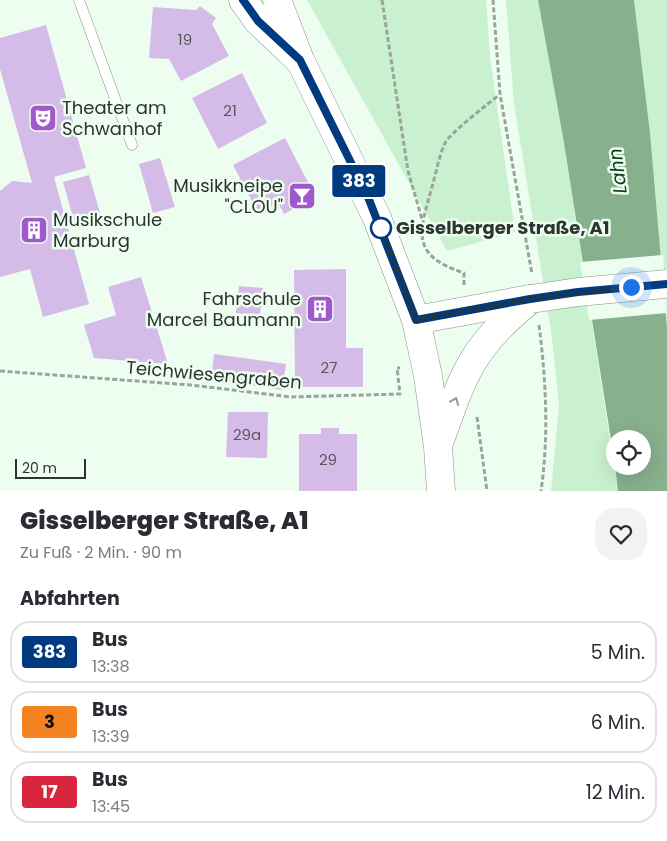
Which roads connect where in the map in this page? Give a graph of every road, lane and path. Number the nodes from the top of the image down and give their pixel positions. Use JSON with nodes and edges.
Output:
{"nodes":[{"id":1,"x":79,"y":0,"type":"edge"},
{"id":2,"x":243,"y":0,"type":"edge"},
{"id":3,"x":277,"y":0,"type":"edge"},
{"id":4,"x":382,"y":0,"type":"edge"},
{"id":5,"x":493,"y":0,"type":"edge"},
{"id":6,"x":300,"y":60,"type":"junction"},
{"id":7,"x":132,"y":145,"type":"dead end"},
{"id":8,"x":422,"y":219,"type":"junction"},
{"id":9,"x":464,"y":273,"type":"dead end"},
{"id":10,"x":667,"y":284,"type":"edge"},
{"id":11,"x":530,"y":299,"type":"junction"},
{"id":12,"x":416,"y":320,"type":"junction"},
{"id":13,"x":397,"y":368,"type":"dead end"},
{"id":14,"x":0,"y":371,"type":"edge"},
{"id":15,"x":476,"y":408,"type":"dead end"},
{"id":16,"x":438,"y":447,"type":"junction"},
{"id":17,"x":441,"y":491,"type":"edge"},
{"id":18,"x":487,"y":491,"type":"edge"}],
"edges":[{"from":1,"to":7,"type":"lane"},
{"from":2,"to":6,"type":"main road"},
{"from":3,"to":6,"type":"main road"},
{"from":4,"to":8,"type":"path"},
{"from":5,"to":8,"type":"path"},
{"from":6,"to":12,"type":"main road"},
{"from":8,"to":9,"type":"path"},
{"from":10,"to":11,"type":"main road","bridge":true},
{"from":11,"to":12,"type":"main road"},
{"from":16,"to":11,"type":"main road","one_way":true},
{"from":12,"to":16,"type":"main road"},
{"from":13,"to":14,"type":"path","name":"Teichwiesengraben"},
{"from":15,"to":18,"type":"path"},
{"from":16,"to":17,"type":"main road"}]}
